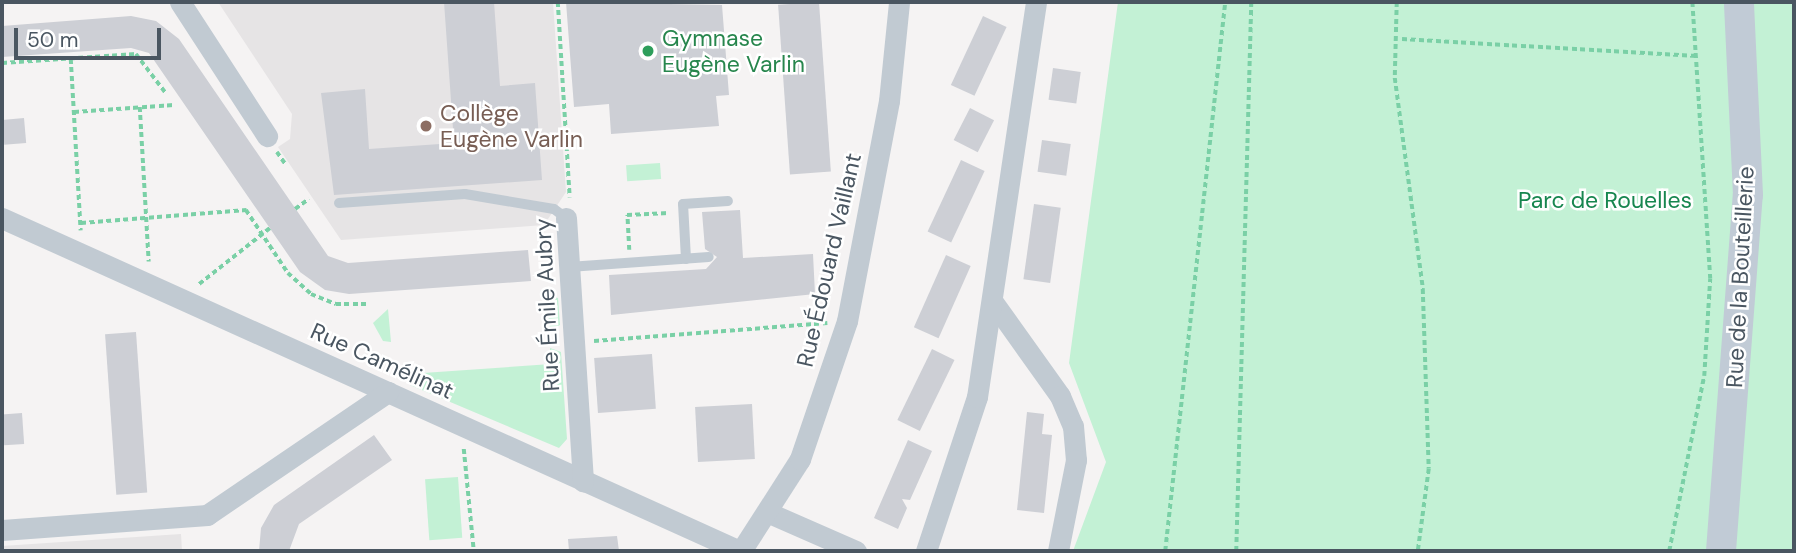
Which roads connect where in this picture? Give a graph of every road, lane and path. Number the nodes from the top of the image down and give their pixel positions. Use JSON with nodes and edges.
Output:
{"nodes":[{"id":1,"x":180,"y":2,"type":"edge"},
{"id":2,"x":558,"y":2,"type":"edge"},
{"id":3,"x":899,"y":2,"type":"edge"},
{"id":4,"x":1036,"y":2,"type":"edge"},
{"id":5,"x":1226,"y":2,"type":"edge"},
{"id":6,"x":1251,"y":2,"type":"edge"},
{"id":7,"x":1397,"y":2,"type":"edge"},
{"id":8,"x":1692,"y":2,"type":"edge"},
{"id":9,"x":1739,"y":2,"type":"edge"},
{"id":10,"x":1401,"y":39,"type":"junction"},
{"id":11,"x":1697,"y":56,"type":"junction"},
{"id":12,"x":71,"y":58,"type":"junction"},
{"id":13,"x":2,"y":63,"type":"edge"},
{"id":14,"x":165,"y":92,"type":"dead end"},
{"id":15,"x":174,"y":105,"type":"dead end"},
{"id":16,"x":139,"y":107,"type":"junction"},
{"id":17,"x":74,"y":112,"type":"junction"},
{"id":18,"x":272,"y":143,"type":"joint"},
{"id":19,"x":286,"y":165,"type":"dead end"},
{"id":20,"x":309,"y":198,"type":"dead end"},
{"id":21,"x":728,"y":201,"type":"dead end"},
{"id":22,"x":340,"y":203,"type":"dead end"},
{"id":23,"x":295,"y":209,"type":"dead end"},
{"id":24,"x":683,"y":212,"type":"junction"},
{"id":25,"x":146,"y":217,"type":"junction"},
{"id":26,"x":2,"y":218,"type":"edge"},
{"id":27,"x":566,"y":218,"type":"junction"},
{"id":28,"x":80,"y":223,"type":"junction"},
{"id":29,"x":270,"y":228,"type":"dead end"},
{"id":30,"x":262,"y":234,"type":"junction"},
{"id":31,"x":82,"y":254,"type":"junction"},
{"id":32,"x":709,"y":257,"type":"dead end"},
{"id":33,"x":686,"y":259,"type":"junction"},
{"id":34,"x":630,"y":262,"type":"junction"},
{"id":35,"x":569,"y":267,"type":"junction"},
{"id":36,"x":150,"y":285,"type":"junction"},
{"id":37,"x":181,"y":298,"type":"junction"},
{"id":38,"x":993,"y":302,"type":"junction"},
{"id":39,"x":366,"y":303,"type":"dead end"},
{"id":40,"x":847,"y":321,"type":"junction"},
{"id":41,"x":573,"y":342,"type":"junction"},
{"id":42,"x":388,"y":392,"type":"junction"},
{"id":43,"x":462,"y":426,"type":"junction"},
{"id":44,"x":583,"y":481,"type":"junction"},
{"id":45,"x":769,"y":513,"type":"junction"},
{"id":46,"x":2,"y":530,"type":"edge"},
{"id":47,"x":474,"y":551,"type":"edge"},
{"id":48,"x":740,"y":551,"type":"edge"},
{"id":49,"x":856,"y":551,"type":"edge"},
{"id":50,"x":926,"y":551,"type":"edge"},
{"id":51,"x":1058,"y":551,"type":"edge"},
{"id":52,"x":1165,"y":551,"type":"edge"},
{"id":53,"x":1236,"y":551,"type":"edge"},
{"id":54,"x":1418,"y":551,"type":"edge"},
{"id":55,"x":1669,"y":551,"type":"edge"},
{"id":56,"x":1721,"y":551,"type":"edge"}],
"edges":[{"from":1,"to":18,"type":"street"},
{"from":2,"to":27,"type":"path","name":"Rue Émile Aubry"},
{"from":3,"to":40,"type":"street","name":"Rue Édouard Vaillant"},
{"from":4,"to":38,"type":"street"},
{"from":5,"to":52,"type":"path"},
{"from":6,"to":53,"type":"path"},
{"from":7,"to":10,"type":"path"},
{"from":8,"to":11,"type":"path"},
{"from":9,"to":56,"type":"street","name":"Rue de la Bouteillerie"},
{"from":10,"to":11,"type":"path"},
{"from":10,"to":54,"type":"path"},
{"from":11,"to":55,"type":"path"},
{"from":12,"to":13,"type":"path"},
{"from":12,"to":14,"type":"path"},
{"from":12,"to":17,"type":"path"},
{"from":15,"to":16,"type":"path"},
{"from":16,"to":17,"type":"path"},
{"from":16,"to":25,"type":"path"},
{"from":17,"to":28,"type":"path"},
{"from":18,"to":19,"type":"path"},
{"from":20,"to":23,"type":"path"},
{"from":21,"to":24,"type":"lane"},
{"from":22,"to":27,"type":"lane"},
{"from":24,"to":33,"type":"lane"},
{"from":24,"to":34,"type":"path"},
{"from":25,"to":28,"type":"path"},
{"from":25,"to":30,"type":"path"},
{"from":25,"to":36,"type":"path"},
{"from":26,"to":31,"type":"street","name":"Rue Camélinat"},
{"from":27,"to":35,"type":"street","name":"Rue Émile Aubry"},
{"from":28,"to":31,"type":"path"},
{"from":29,"to":30,"type":"path"},
{"from":30,"to":37,"type":"path"},
{"from":30,"to":39,"type":"path"},
{"from":31,"to":36,"type":"street","name":"Rue Camélinat"},
{"from":32,"to":33,"type":"lane"},
{"from":33,"to":34,"type":"lane"},
{"from":34,"to":35,"type":"lane"},
{"from":35,"to":41,"type":"street","name":"Rue Émile Aubry"},
{"from":36,"to":37,"type":"street","name":"Rue Camélinat"},
{"from":37,"to":42,"type":"street","name":"Rue Camélinat"},
{"from":38,"to":50,"type":"street"},
{"from":38,"to":51,"type":"street"},
{"from":40,"to":41,"type":"path"},
{"from":40,"to":45,"type":"street","name":"Rue Édouard Vaillant"},
{"from":41,"to":44,"type":"street","name":"Rue Émile Aubry"},
{"from":42,"to":43,"type":"street","name":"Rue Camélinat"},
{"from":42,"to":46,"type":"street"},
{"from":43,"to":44,"type":"street","name":"Rue Camélinat"},
{"from":43,"to":47,"type":"path"},
{"from":44,"to":48,"type":"street","name":"Rue Camélinat"},
{"from":45,"to":48,"type":"street","name":"Rue Édouard Vaillant"},
{"from":45,"to":49,"type":"street"}]}
